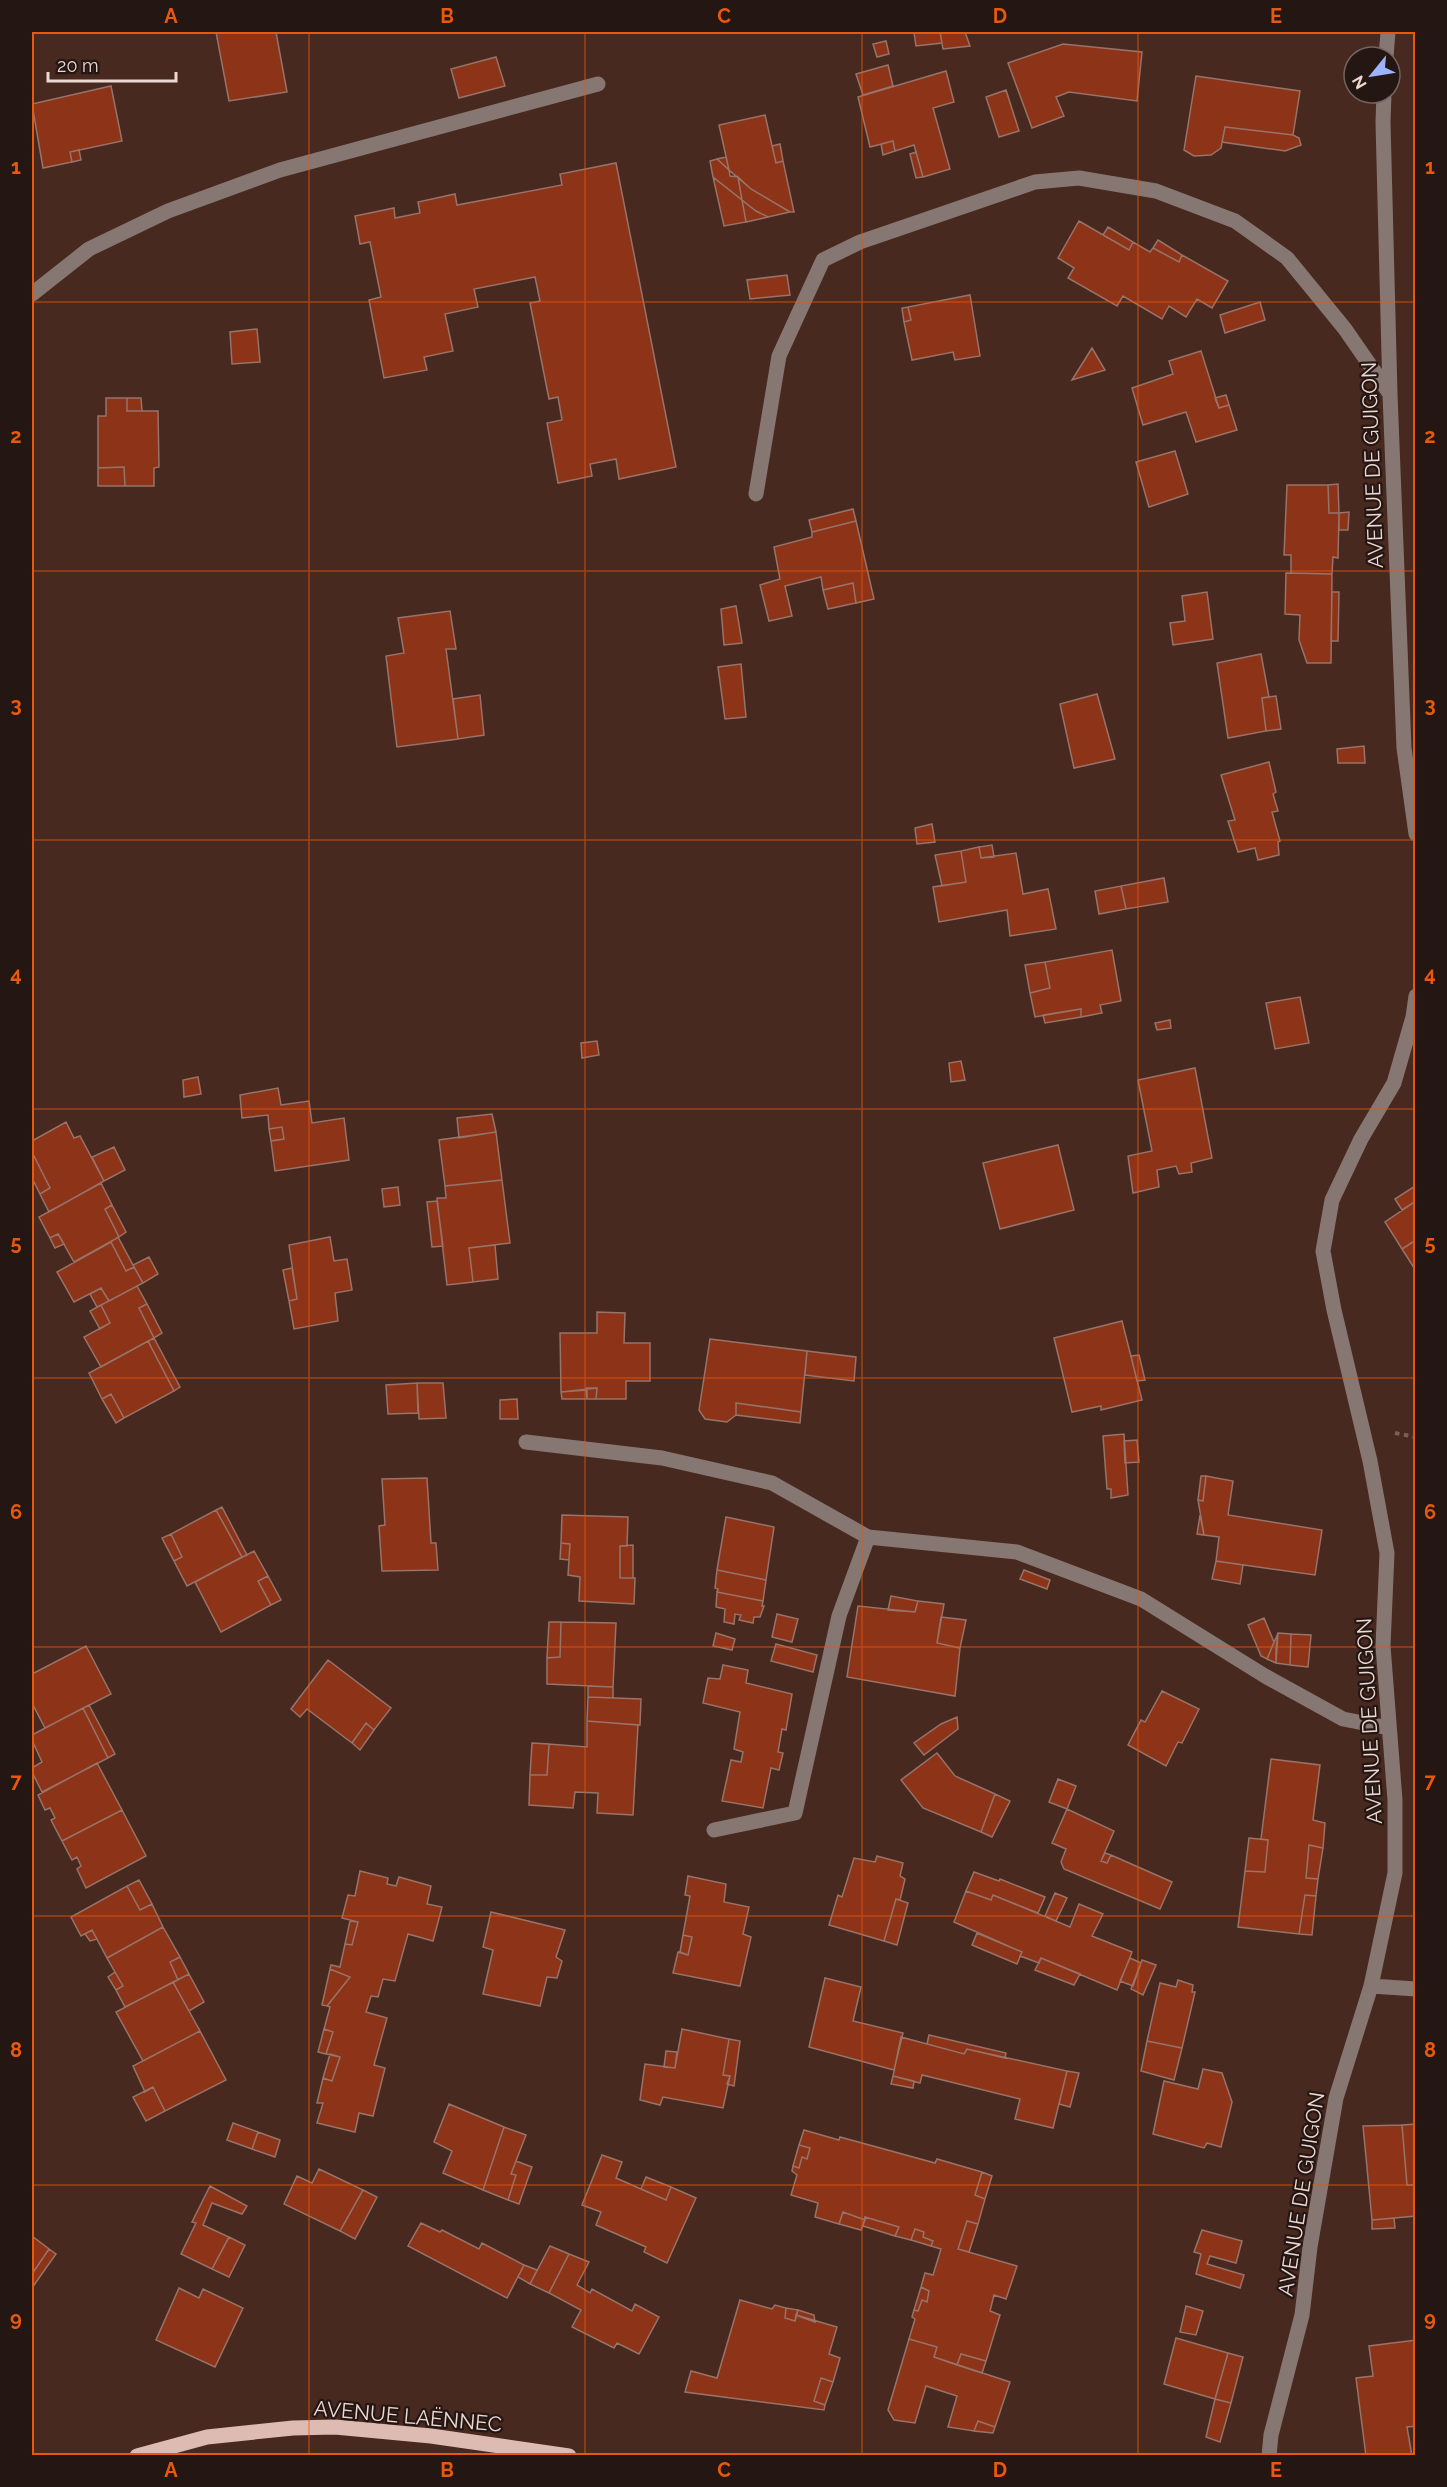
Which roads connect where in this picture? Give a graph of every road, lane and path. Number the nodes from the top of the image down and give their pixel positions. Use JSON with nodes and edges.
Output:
{"nodes":[{"id":1,"x":598,"y":84,"type":"dead end"},
{"id":2,"x":1384,"y":105,"type":"edge"},
{"id":3,"x":32,"y":294,"type":"edge"},
{"id":4,"x":1390,"y":393,"type":"junction"},
{"id":5,"x":756,"y":494,"type":"dead end"},
{"id":6,"x":1416,"y":834,"type":"edge"},
{"id":7,"x":1416,"y":996,"type":"edge"},
{"id":8,"x":526,"y":1442,"type":"dead end"},
{"id":9,"x":868,"y":1537,"type":"junction"},
{"id":10,"x":1389,"y":1728,"type":"junction"},
{"id":11,"x":714,"y":1830,"type":"dead end"},
{"id":12,"x":1371,"y":1986,"type":"junction"},
{"id":13,"x":1416,"y":1989,"type":"edge"},
{"id":14,"x":137,"y":2456,"type":"edge"},
{"id":15,"x":569,"y":2456,"type":"edge"},
{"id":16,"x":1269,"y":2456,"type":"edge"}],
"edges":[{"from":1,"to":3,"type":"street"},
{"from":2,"to":4,"type":"street","name":"AVENUE DE GUIGON"},
{"from":4,"to":5,"type":"street"},
{"from":4,"to":6,"type":"street","name":"AVENUE DE GUIGON"},
{"from":7,"to":10,"type":"street","name":"AVENUE DE GUIGON"},
{"from":8,"to":9,"type":"street"},
{"from":9,"to":10,"type":"street"},
{"from":9,"to":11,"type":"street"},
{"from":10,"to":12,"type":"street","name":"AVENUE DE GUIGON"},
{"from":12,"to":13,"type":"street"},
{"from":12,"to":16,"type":"street","name":"AVENUE DE GUIGON"},
{"from":14,"to":15,"type":"main road","name":"AVENUE LAËNNEC"}]}
